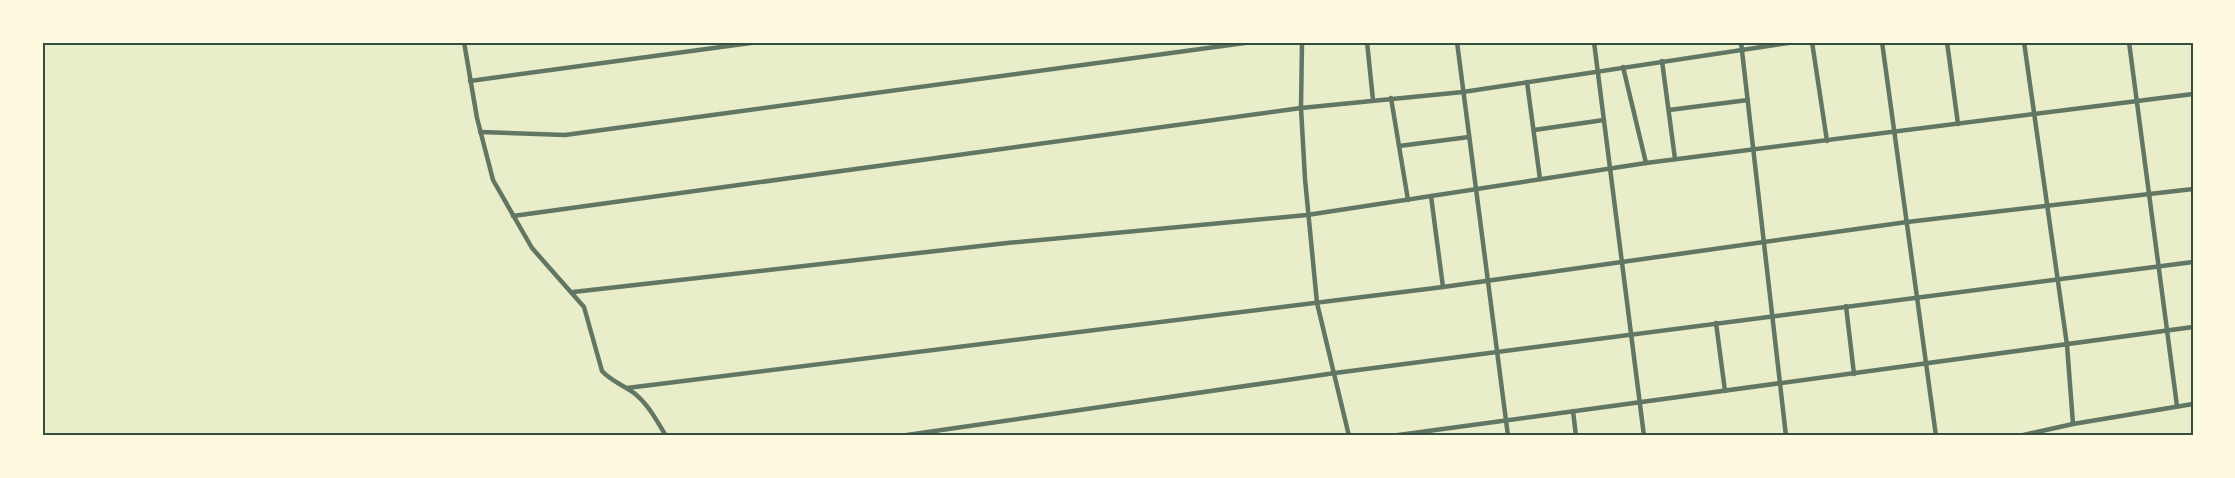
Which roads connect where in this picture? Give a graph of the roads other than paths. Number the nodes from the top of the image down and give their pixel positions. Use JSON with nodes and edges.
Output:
{"nodes":[{"id":1,"x":464,"y":42,"type":"edge"},
{"id":2,"x":758,"y":42,"type":"edge"},
{"id":3,"x":1252,"y":42,"type":"edge"},
{"id":4,"x":1302,"y":42,"type":"edge"},
{"id":5,"x":1366,"y":42,"type":"edge"},
{"id":6,"x":1457,"y":42,"type":"edge"},
{"id":7,"x":1594,"y":42,"type":"edge"},
{"id":8,"x":1741,"y":42,"type":"edge"},
{"id":9,"x":1795,"y":42,"type":"edge"},
{"id":10,"x":1812,"y":42,"type":"edge"},
{"id":11,"x":1882,"y":42,"type":"edge"},
{"id":12,"x":1947,"y":42,"type":"edge"},
{"id":13,"x":2024,"y":42,"type":"edge"},
{"id":14,"x":2128,"y":42,"type":"edge"},
{"id":15,"x":1742,"y":48,"type":"junction"},
{"id":16,"x":1662,"y":61,"type":"junction"},
{"id":17,"x":1623,"y":67,"type":"junction"},
{"id":18,"x":1598,"y":71,"type":"junction"},
{"id":19,"x":470,"y":81,"type":"junction"},
{"id":20,"x":1527,"y":82,"type":"junction"},
{"id":21,"x":1462,"y":92,"type":"junction"},
{"id":22,"x":2193,"y":94,"type":"edge"},
{"id":23,"x":1391,"y":98,"type":"junction"},
{"id":24,"x":1373,"y":100,"type":"junction"},
{"id":25,"x":1748,"y":100,"type":"junction"},
{"id":26,"x":2137,"y":102,"type":"junction"},
{"id":27,"x":1301,"y":108,"type":"junction"},
{"id":28,"x":1669,"y":110,"type":"junction"},
{"id":29,"x":2033,"y":115,"type":"junction"},
{"id":30,"x":1604,"y":120,"type":"junction"},
{"id":31,"x":1958,"y":124,"type":"junction"},
{"id":32,"x":1533,"y":130,"type":"junction"},
{"id":33,"x":480,"y":132,"type":"junction"},
{"id":34,"x":1894,"y":132,"type":"junction"},
{"id":35,"x":1469,"y":137,"type":"junction"},
{"id":36,"x":1827,"y":141,"type":"junction"},
{"id":37,"x":1399,"y":146,"type":"junction"},
{"id":38,"x":1753,"y":150,"type":"junction"},
{"id":39,"x":1675,"y":159,"type":"junction"},
{"id":40,"x":1646,"y":163,"type":"junction"},
{"id":41,"x":1609,"y":169,"type":"junction"},
{"id":42,"x":1540,"y":179,"type":"junction"},
{"id":43,"x":1476,"y":189,"type":"junction"},
{"id":44,"x":2193,"y":189,"type":"edge"},
{"id":45,"x":2150,"y":194,"type":"junction"},
{"id":46,"x":1431,"y":196,"type":"junction"},
{"id":47,"x":1408,"y":200,"type":"junction"},
{"id":48,"x":2047,"y":205,"type":"junction"},
{"id":49,"x":1307,"y":215,"type":"junction"},
{"id":50,"x":513,"y":216,"type":"junction"},
{"id":51,"x":1907,"y":222,"type":"junction"},
{"id":52,"x":1762,"y":241,"type":"junction"},
{"id":53,"x":1623,"y":260,"type":"junction"},
{"id":54,"x":2193,"y":262,"type":"edge"},
{"id":55,"x":2159,"y":266,"type":"junction"},
{"id":56,"x":2056,"y":278,"type":"junction"},
{"id":57,"x":1488,"y":281,"type":"junction"},
{"id":58,"x":1443,"y":287,"type":"junction"},
{"id":59,"x":573,"y":292,"type":"junction"},
{"id":60,"x":1917,"y":297,"type":"junction"},
{"id":61,"x":1317,"y":303,"type":"junction"},
{"id":62,"x":1846,"y":306,"type":"junction"},
{"id":63,"x":1772,"y":315,"type":"junction"},
{"id":64,"x":1716,"y":323,"type":"junction"},
{"id":65,"x":2193,"y":327,"type":"edge"},
{"id":66,"x":2166,"y":331,"type":"junction"},
{"id":67,"x":1632,"y":334,"type":"junction"},
{"id":68,"x":2067,"y":345,"type":"junction"},
{"id":69,"x":1499,"y":353,"type":"junction"},
{"id":70,"x":1926,"y":365,"type":"junction"},
{"id":71,"x":1335,"y":373,"type":"junction"},
{"id":72,"x":1854,"y":374,"type":"junction"},
{"id":73,"x":1780,"y":384,"type":"junction"},
{"id":74,"x":627,"y":388,"type":"junction"},
{"id":75,"x":1725,"y":391,"type":"junction"},
{"id":76,"x":1640,"y":401,"type":"junction"},
{"id":77,"x":2193,"y":404,"type":"edge"},
{"id":78,"x":2177,"y":406,"type":"junction"},
{"id":79,"x":1573,"y":411,"type":"junction"},
{"id":80,"x":1507,"y":420,"type":"junction"},
{"id":81,"x":2073,"y":424,"type":"junction"},
{"id":82,"x":666,"y":436,"type":"edge"},
{"id":83,"x":900,"y":436,"type":"edge"},
{"id":84,"x":1349,"y":436,"type":"edge"},
{"id":85,"x":1390,"y":436,"type":"edge"},
{"id":86,"x":1508,"y":436,"type":"edge"},
{"id":87,"x":1576,"y":436,"type":"edge"},
{"id":88,"x":1644,"y":436,"type":"edge"},
{"id":89,"x":1786,"y":436,"type":"edge"},
{"id":90,"x":1936,"y":436,"type":"edge"},
{"id":91,"x":2019,"y":436,"type":"edge"}],
"edges":[{"from":1,"to":19,"type":"street"},
{"from":2,"to":19,"type":"street"},
{"from":3,"to":33,"type":"street"},
{"from":4,"to":27,"type":"street"},
{"from":5,"to":24,"type":"street"},
{"from":6,"to":21,"type":"street"},
{"from":7,"to":18,"type":"street"},
{"from":8,"to":15,"type":"street"},
{"from":9,"to":15,"type":"street"},
{"from":10,"to":36,"type":"street"},
{"from":11,"to":34,"type":"street"},
{"from":12,"to":31,"type":"street"},
{"from":13,"to":29,"type":"street"},
{"from":14,"to":26,"type":"street"},
{"from":15,"to":16,"type":"street"},
{"from":15,"to":25,"type":"street"},
{"from":16,"to":17,"type":"street"},
{"from":16,"to":28,"type":"street"},
{"from":17,"to":18,"type":"street"},
{"from":17,"to":40,"type":"street"},
{"from":18,"to":20,"type":"street"},
{"from":18,"to":30,"type":"street"},
{"from":19,"to":33,"type":"street"},
{"from":20,"to":21,"type":"street"},
{"from":20,"to":32,"type":"street"},
{"from":21,"to":23,"type":"street"},
{"from":21,"to":35,"type":"street"},
{"from":22,"to":26,"type":"street"},
{"from":23,"to":24,"type":"street"},
{"from":23,"to":37,"type":"street"},
{"from":24,"to":27,"type":"street"},
{"from":25,"to":28,"type":"street"},
{"from":25,"to":38,"type":"street"},
{"from":26,"to":29,"type":"street"},
{"from":26,"to":45,"type":"street"},
{"from":27,"to":49,"type":"street"},
{"from":27,"to":50,"type":"street"},
{"from":28,"to":39,"type":"street"},
{"from":29,"to":31,"type":"street"},
{"from":29,"to":48,"type":"street"},
{"from":30,"to":32,"type":"street"},
{"from":30,"to":41,"type":"street"},
{"from":31,"to":34,"type":"street"},
{"from":32,"to":42,"type":"street"},
{"from":33,"to":50,"type":"street"},
{"from":34,"to":36,"type":"street"},
{"from":34,"to":51,"type":"street"},
{"from":35,"to":37,"type":"street"},
{"from":35,"to":43,"type":"street"},
{"from":36,"to":38,"type":"street"},
{"from":37,"to":47,"type":"street"},
{"from":38,"to":39,"type":"street"},
{"from":38,"to":52,"type":"street"},
{"from":39,"to":40,"type":"street"},
{"from":40,"to":41,"type":"street"},
{"from":41,"to":42,"type":"street"},
{"from":41,"to":53,"type":"street"},
{"from":42,"to":43,"type":"street"},
{"from":43,"to":46,"type":"street"},
{"from":43,"to":57,"type":"street"},
{"from":44,"to":45,"type":"street"},
{"from":45,"to":48,"type":"street"},
{"from":45,"to":55,"type":"street"},
{"from":46,"to":47,"type":"street"},
{"from":46,"to":58,"type":"street"},
{"from":47,"to":49,"type":"street"},
{"from":48,"to":51,"type":"street"},
{"from":48,"to":56,"type":"street"},
{"from":49,"to":59,"type":"street"},
{"from":49,"to":61,"type":"street"},
{"from":50,"to":59,"type":"street"},
{"from":51,"to":52,"type":"street"},
{"from":51,"to":60,"type":"street"},
{"from":52,"to":53,"type":"street"},
{"from":52,"to":63,"type":"street"},
{"from":53,"to":57,"type":"street"},
{"from":53,"to":67,"type":"street"},
{"from":54,"to":55,"type":"street"},
{"from":55,"to":56,"type":"street"},
{"from":55,"to":66,"type":"street"},
{"from":56,"to":60,"type":"street"},
{"from":56,"to":68,"type":"street"},
{"from":57,"to":58,"type":"street"},
{"from":57,"to":69,"type":"street"},
{"from":58,"to":61,"type":"street"},
{"from":59,"to":74,"type":"street"},
{"from":60,"to":62,"type":"street"},
{"from":60,"to":70,"type":"street"},
{"from":61,"to":71,"type":"street"},
{"from":61,"to":74,"type":"street"},
{"from":62,"to":63,"type":"street"},
{"from":62,"to":72,"type":"street"},
{"from":63,"to":64,"type":"street"},
{"from":63,"to":73,"type":"street"},
{"from":64,"to":67,"type":"street"},
{"from":64,"to":75,"type":"street"},
{"from":65,"to":66,"type":"street"},
{"from":66,"to":68,"type":"street"},
{"from":66,"to":78,"type":"street"},
{"from":67,"to":69,"type":"street"},
{"from":67,"to":76,"type":"street"},
{"from":68,"to":70,"type":"street"},
{"from":68,"to":81,"type":"street"},
{"from":69,"to":71,"type":"street"},
{"from":69,"to":80,"type":"street"},
{"from":70,"to":72,"type":"street"},
{"from":70,"to":90,"type":"street"},
{"from":71,"to":83,"type":"street"},
{"from":71,"to":84,"type":"street"},
{"from":72,"to":73,"type":"street"},
{"from":73,"to":75,"type":"street"},
{"from":73,"to":89,"type":"street"},
{"from":74,"to":82,"type":"street"},
{"from":75,"to":76,"type":"street"},
{"from":76,"to":79,"type":"street"},
{"from":76,"to":88,"type":"street"},
{"from":77,"to":78,"type":"street"},
{"from":78,"to":81,"type":"street"},
{"from":79,"to":80,"type":"street"},
{"from":79,"to":87,"type":"street"},
{"from":80,"to":85,"type":"street"},
{"from":80,"to":86,"type":"street"},
{"from":81,"to":91,"type":"street"}]}
